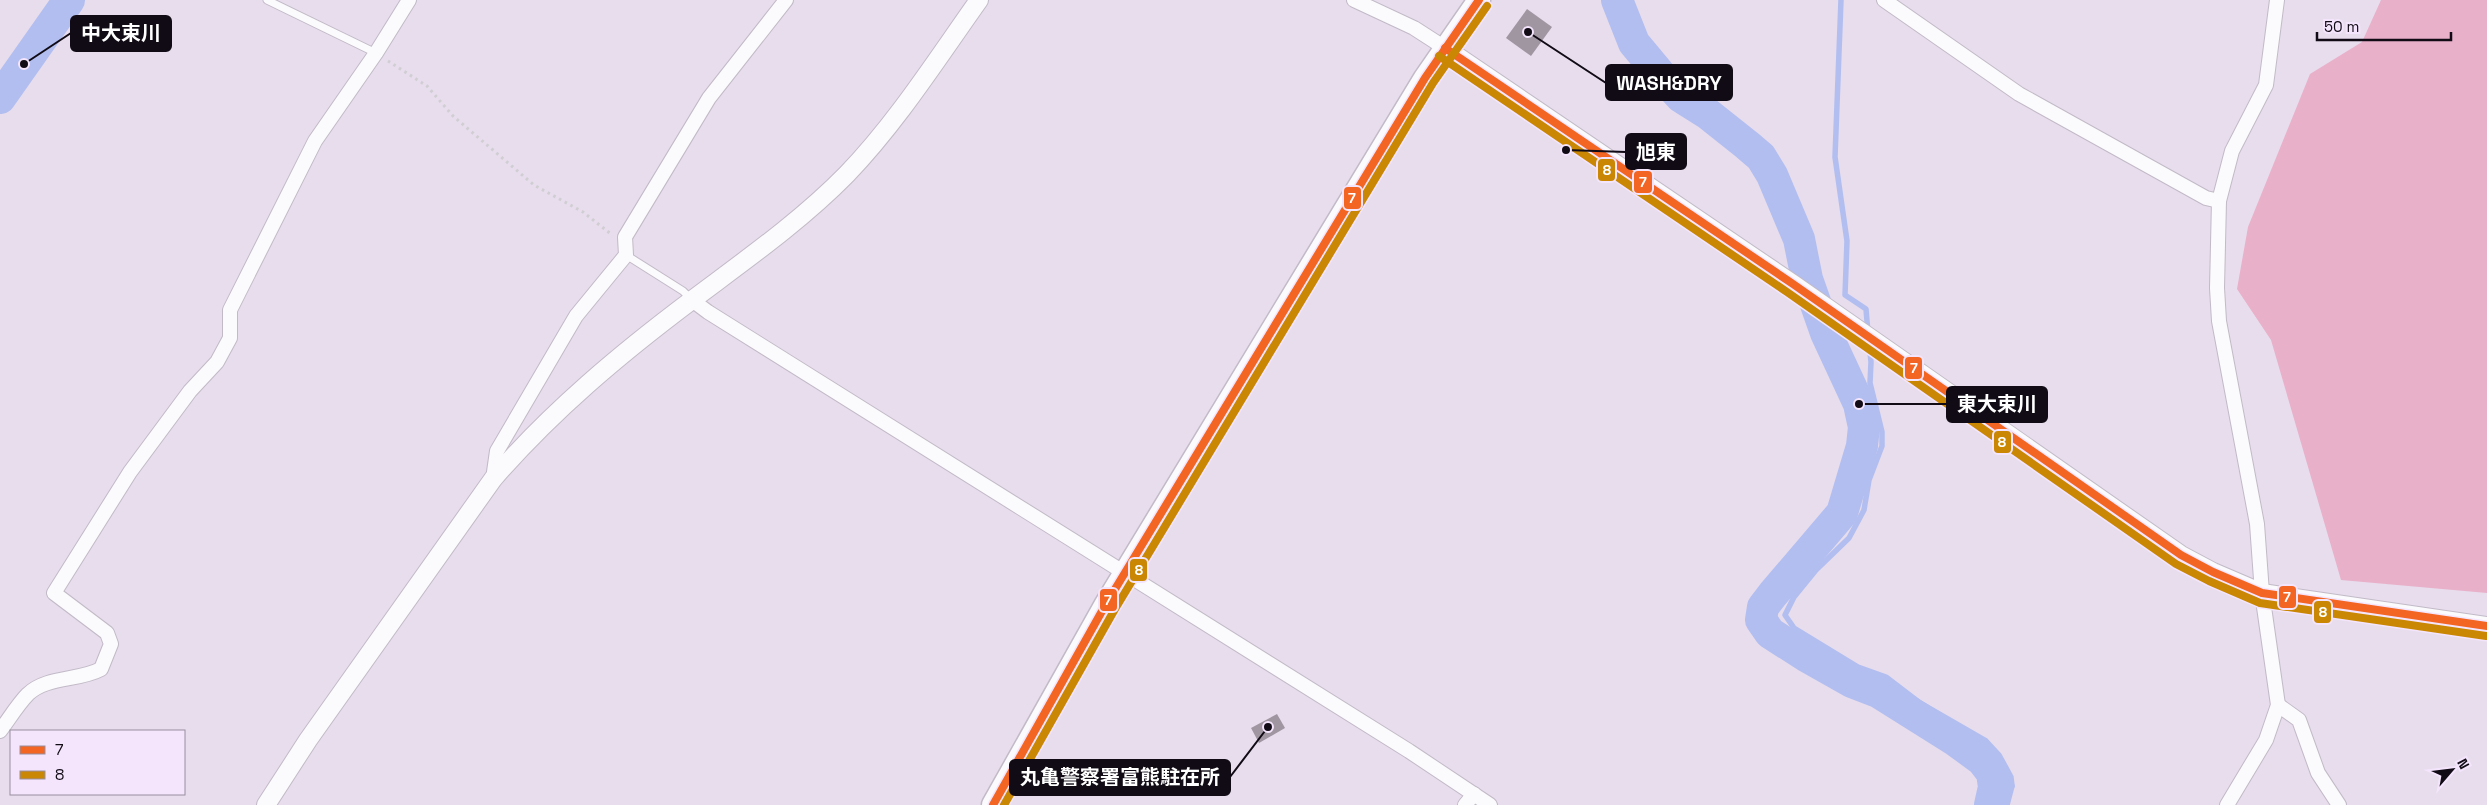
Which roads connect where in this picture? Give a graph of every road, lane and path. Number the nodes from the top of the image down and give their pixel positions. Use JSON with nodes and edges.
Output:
{"nodes":[{"id":1,"x":267,"y":0,"type":"edge"},
{"id":2,"x":409,"y":0,"type":"edge"},
{"id":3,"x":786,"y":0,"type":"edge"},
{"id":4,"x":979,"y":0,"type":"edge"},
{"id":5,"x":1354,"y":0,"type":"edge"},
{"id":6,"x":1479,"y":0,"type":"edge"},
{"id":7,"x":1884,"y":0,"type":"edge"},
{"id":8,"x":2277,"y":0,"type":"edge"},
{"id":9,"x":1445,"y":48,"type":"junction"},
{"id":10,"x":376,"y":53,"type":"junction"},
{"id":11,"x":2220,"y":201,"type":"junction"},
{"id":12,"x":626,"y":250,"type":"junction"},
{"id":13,"x":692,"y":300,"type":"junction"},
{"id":14,"x":493,"y":479,"type":"junction"},
{"id":15,"x":1126,"y":574,"type":"junction"},
{"id":16,"x":2262,"y":593,"type":"junction"},
{"id":17,"x":2487,"y":626,"type":"edge"},
{"id":18,"x":2278,"y":705,"type":"junction"},
{"id":19,"x":0,"y":731,"type":"edge"},
{"id":20,"x":1469,"y":799,"type":"edge"},
{"id":21,"x":266,"y":805,"type":"edge"},
{"id":22,"x":993,"y":805,"type":"edge"},
{"id":23,"x":1490,"y":805,"type":"edge"},
{"id":24,"x":2227,"y":805,"type":"edge"},
{"id":25,"x":2339,"y":805,"type":"edge"}],
"edges":[{"from":1,"to":10,"type":"lane"},
{"from":2,"to":10,"type":"street"},
{"from":3,"to":12,"type":"street"},
{"from":4,"to":13,"type":"street"},
{"from":5,"to":9,"type":"street"},
{"from":6,"to":9,"type":"main road"},
{"from":7,"to":11,"type":"street"},
{"from":8,"to":11,"type":"street"},
{"from":9,"to":15,"type":"main road"},
{"from":9,"to":16,"type":"street"},
{"from":10,"to":12,"type":"path"},
{"from":10,"to":19,"type":"street"},
{"from":11,"to":16,"type":"street"},
{"from":12,"to":13,"type":"lane"},
{"from":12,"to":14,"type":"street"},
{"from":13,"to":14,"type":"street"},
{"from":13,"to":15,"type":"street"},
{"from":14,"to":21,"type":"street"},
{"from":15,"to":20,"type":"street"},
{"from":15,"to":22,"type":"main road"},
{"from":16,"to":17,"type":"street"},
{"from":16,"to":18,"type":"street"},
{"from":18,"to":24,"type":"street"},
{"from":18,"to":25,"type":"street"},
{"from":20,"to":23,"type":"street"}]}
